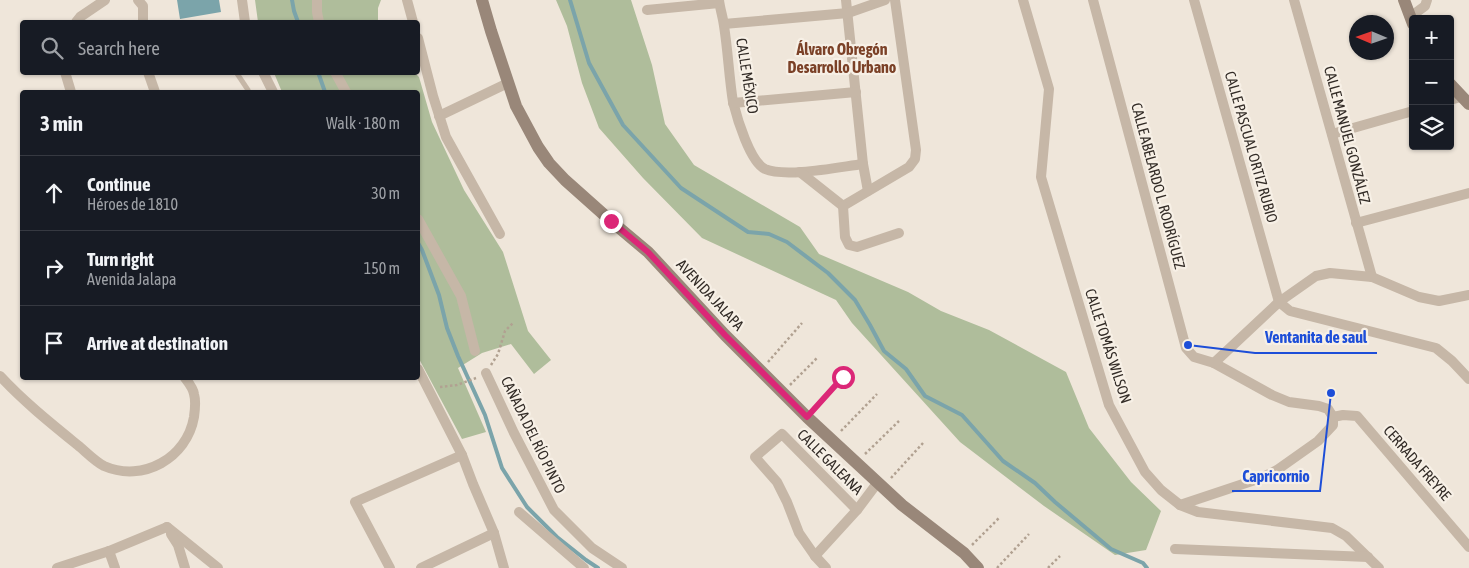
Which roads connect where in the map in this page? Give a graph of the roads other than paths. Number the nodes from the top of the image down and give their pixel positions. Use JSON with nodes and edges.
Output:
{"nodes":[{"id":1,"x":105,"y":0,"type":"edge"},
{"id":2,"x":138,"y":0,"type":"edge"},
{"id":3,"x":242,"y":0,"type":"edge"},
{"id":4,"x":317,"y":0,"type":"edge"},
{"id":5,"x":408,"y":0,"type":"edge"},
{"id":6,"x":482,"y":0,"type":"edge"},
{"id":7,"x":846,"y":0,"type":"edge"},
{"id":8,"x":885,"y":0,"type":"edge"},
{"id":9,"x":895,"y":0,"type":"edge"},
{"id":10,"x":1023,"y":0,"type":"edge"},
{"id":11,"x":1093,"y":0,"type":"edge"},
{"id":12,"x":1194,"y":0,"type":"edge"},
{"id":13,"x":1294,"y":0,"type":"edge"},
{"id":14,"x":1404,"y":0,"type":"edge"},
{"id":15,"x":1427,"y":0,"type":"edge"},
{"id":16,"x":719,"y":1,"type":"edge"},
{"id":17,"x":647,"y":10,"type":"dead end"},
{"id":18,"x":848,"y":13,"type":"junction"},
{"id":19,"x":1409,"y":15,"type":"edge"},
{"id":20,"x":1417,"y":15,"type":"edge"},
{"id":21,"x":78,"y":20,"type":"edge"},
{"id":22,"x":143,"y":20,"type":"edge"},
{"id":23,"x":245,"y":20,"type":"edge"},
{"id":24,"x":319,"y":20,"type":"edge"},
{"id":25,"x":413,"y":20,"type":"edge"},
{"id":26,"x":724,"y":24,"type":"junction"},
{"id":27,"x":420,"y":45,"type":"edge"},
{"id":28,"x":67,"y":75,"type":"edge"},
{"id":29,"x":149,"y":75,"type":"edge"},
{"id":30,"x":238,"y":75,"type":"edge"},
{"id":31,"x":264,"y":75,"type":"edge"},
{"id":32,"x":337,"y":75,"type":"edge"},
{"id":33,"x":508,"y":83,"type":"junction"},
{"id":34,"x":70,"y":90,"type":"edge"},
{"id":35,"x":154,"y":90,"type":"edge"},
{"id":36,"x":248,"y":90,"type":"dead end"},
{"id":37,"x":272,"y":90,"type":"edge"},
{"id":38,"x":345,"y":90,"type":"edge"},
{"id":39,"x":856,"y":92,"type":"junction"},
{"id":40,"x":734,"y":102,"type":"junction"},
{"id":41,"x":1409,"y":112,"type":"edge"},
{"id":42,"x":439,"y":116,"type":"junction"},
{"id":43,"x":1332,"y":134,"type":"junction"},
{"id":44,"x":863,"y":164,"type":"junction"},
{"id":45,"x":800,"y":172,"type":"junction"},
{"id":46,"x":868,"y":191,"type":"junction"},
{"id":47,"x":1469,"y":193,"type":"edge"},
{"id":48,"x":843,"y":206,"type":"junction"},
{"id":49,"x":1356,"y":223,"type":"junction"},
{"id":50,"x":420,"y":224,"type":"edge"},
{"id":51,"x":899,"y":233,"type":"dead end"},
{"id":52,"x":500,"y":234,"type":"dead end"},
{"id":53,"x":1372,"y":277,"type":"junction"},
{"id":54,"x":1469,"y":295,"type":"edge"},
{"id":55,"x":1279,"y":302,"type":"junction"},
{"id":56,"x":476,"y":351,"type":"dead end"},
{"id":57,"x":1214,"y":363,"type":"junction"},
{"id":58,"x":486,"y":372,"type":"dead end"},
{"id":59,"x":420,"y":373,"type":"edge"},
{"id":60,"x":0,"y":376,"type":"edge"},
{"id":61,"x":1469,"y":378,"type":"edge"},
{"id":62,"x":186,"y":380,"type":"edge"},
{"id":63,"x":1333,"y":416,"type":"junction"},
{"id":64,"x":462,"y":455,"type":"junction"},
{"id":65,"x":880,"y":484,"type":"junction"},
{"id":66,"x":1180,"y":505,"type":"junction"},
{"id":67,"x":857,"y":510,"type":"junction"},
{"id":68,"x":519,"y":512,"type":"dead end"},
{"id":69,"x":166,"y":527,"type":"junction"},
{"id":70,"x":494,"y":533,"type":"junction"},
{"id":71,"x":1469,"y":547,"type":"edge"},
{"id":72,"x":1176,"y":549,"type":"dead end"},
{"id":73,"x":109,"y":551,"type":"junction"},
{"id":74,"x":815,"y":556,"type":"junction"},
{"id":75,"x":1368,"y":557,"type":"junction"},
{"id":76,"x":56,"y":568,"type":"edge"},
{"id":77,"x":115,"y":568,"type":"edge"},
{"id":78,"x":185,"y":568,"type":"edge"},
{"id":79,"x":218,"y":568,"type":"edge"},
{"id":80,"x":390,"y":568,"type":"edge"},
{"id":81,"x":420,"y":568,"type":"edge"},
{"id":82,"x":504,"y":568,"type":"edge"},
{"id":83,"x":584,"y":568,"type":"edge"},
{"id":84,"x":622,"y":568,"type":"edge"},
{"id":85,"x":826,"y":568,"type":"edge"},
{"id":86,"x":978,"y":568,"type":"edge"},
{"id":87,"x":1379,"y":568,"type":"edge"}],
"edges":[{"from":1,"to":21,"type":"street"},
{"from":2,"to":22,"type":"street"},
{"from":3,"to":23,"type":"street"},
{"from":4,"to":24,"type":"street"},
{"from":5,"to":25,"type":"street"},
{"from":6,"to":33,"type":"street","name":"AVENIDA JALAPA"},
{"from":7,"to":18,"type":"street"},
{"from":8,"to":18,"type":"street"},
{"from":9,"to":46,"type":"street"},
{"from":10,"to":66,"type":"street","name":"CALLE TOMÁS WILSON"},
{"from":11,"to":57,"type":"street","name":"CALLE ABELARDO L. RODRÍGUEZ"},
{"from":12,"to":55,"type":"street","name":"CALLE PASCUAL ORTIZ RUBIO"},
{"from":13,"to":43,"type":"street","name":"CALLE MANUEL GONZÁLEZ"},
{"from":14,"to":19,"type":"street"},
{"from":15,"to":20,"type":"street"},
{"from":16,"to":17,"type":"street"},
{"from":16,"to":26,"type":"street","name":"CALLE MÉXICO"},
{"from":18,"to":26,"type":"street"},
{"from":18,"to":39,"type":"street"},
{"from":26,"to":40,"type":"street","name":"CALLE MÉXICO"},
{"from":27,"to":42,"type":"street"},
{"from":28,"to":34,"type":"street"},
{"from":29,"to":35,"type":"street"},
{"from":30,"to":36,"type":"lane"},
{"from":31,"to":37,"type":"street"},
{"from":32,"to":38,"type":"street"},
{"from":33,"to":42,"type":"street"},
{"from":33,"to":65,"type":"street","name":"AVENIDA JALAPA"},
{"from":39,"to":40,"type":"street"},
{"from":39,"to":44,"type":"street"},
{"from":40,"to":45,"type":"street","name":"CALLE MÉXICO"},
{"from":41,"to":43,"type":"street"},
{"from":42,"to":52,"type":"street"},
{"from":43,"to":49,"type":"street","name":"CALLE MANUEL GONZÁLEZ"},
{"from":44,"to":45,"type":"street"},
{"from":44,"to":46,"type":"street"},
{"from":45,"to":48,"type":"street"},
{"from":46,"to":48,"type":"street"},
{"from":47,"to":49,"type":"street"},
{"from":48,"to":51,"type":"street"},
{"from":49,"to":53,"type":"street","name":"CALLE MANUEL GONZÁLEZ"},
{"from":50,"to":56,"type":"street"},
{"from":53,"to":54,"type":"street"},
{"from":53,"to":55,"type":"street"},
{"from":55,"to":57,"type":"street"},
{"from":55,"to":61,"type":"street"},
{"from":57,"to":63,"type":"street","name":"CALLE ABELARDO L. RODRÍGUEZ"},
{"from":58,"to":84,"type":"street","name":"CAÑADA DEL RÍO PINTO"},
{"from":59,"to":64,"type":"street"},
{"from":60,"to":62,"type":"street"},
{"from":63,"to":66,"type":"street"},
{"from":63,"to":71,"type":"street","name":"CERRADA FREYRE"},
{"from":64,"to":70,"type":"street"},
{"from":64,"to":80,"type":"street"},
{"from":65,"to":67,"type":"street"},
{"from":65,"to":86,"type":"street","name":"AVENIDA JALAPA"},
{"from":66,"to":75,"type":"street","name":"CALLE TOMÁS WILSON"},
{"from":67,"to":74,"type":"street"},
{"from":67,"to":74,"type":"street","name":"CALLE GALEANA"},
{"from":68,"to":83,"type":"street"},
{"from":69,"to":73,"type":"street"},
{"from":69,"to":78,"type":"street"},
{"from":69,"to":79,"type":"street"},
{"from":70,"to":81,"type":"street"},
{"from":70,"to":82,"type":"street"},
{"from":72,"to":75,"type":"street"},
{"from":73,"to":76,"type":"street"},
{"from":73,"to":77,"type":"street"},
{"from":74,"to":85,"type":"street"},
{"from":75,"to":87,"type":"street","name":"CALLE TOMÁS WILSON"}]}
